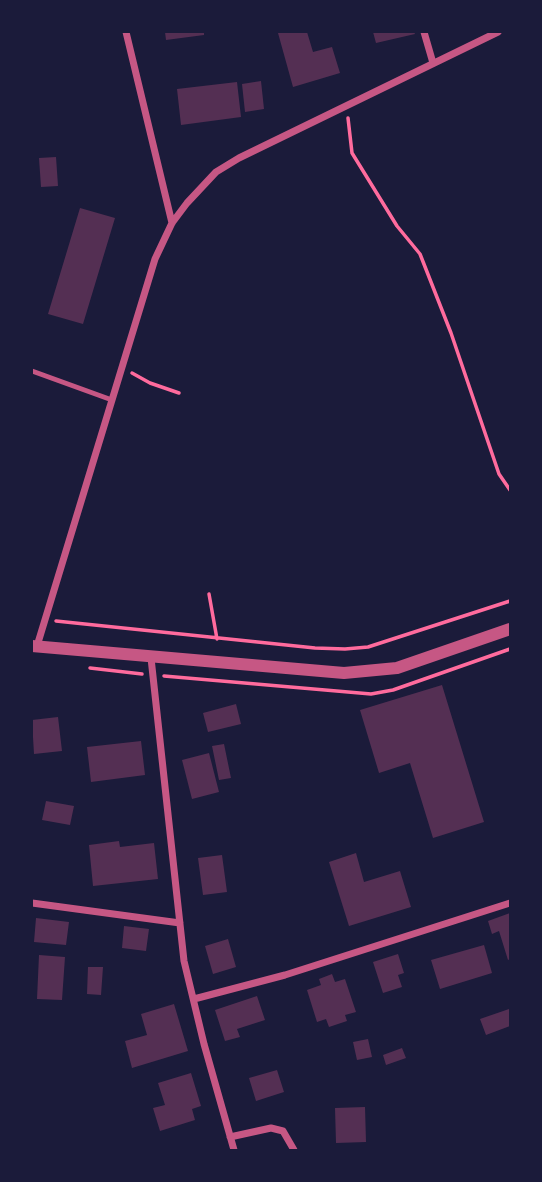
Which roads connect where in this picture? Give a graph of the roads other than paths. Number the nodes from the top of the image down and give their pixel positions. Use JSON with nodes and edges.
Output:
{"nodes":[{"id":1,"x":126,"y":32,"type":"edge"},
{"id":2,"x":424,"y":32,"type":"edge"},
{"id":3,"x":498,"y":32,"type":"edge"},
{"id":4,"x":433,"y":64,"type":"junction"},
{"id":5,"x":172,"y":223,"type":"junction"},
{"id":6,"x":32,"y":371,"type":"edge"},
{"id":7,"x":112,"y":400,"type":"junction"},
{"id":8,"x":510,"y":629,"type":"edge"},
{"id":9,"x":34,"y":646,"type":"edge"},
{"id":10,"x":150,"y":657,"type":"junction"},
{"id":11,"x":32,"y":903,"type":"edge"},
{"id":12,"x":510,"y":903,"type":"edge"},
{"id":13,"x":180,"y":923,"type":"junction"},
{"id":14,"x":194,"y":999,"type":"junction"},
{"id":15,"x":230,"y":1137,"type":"junction"},
{"id":16,"x":234,"y":1150,"type":"edge"},
{"id":17,"x":294,"y":1150,"type":"edge"}],
"edges":[{"from":1,"to":5,"type":"street"},
{"from":2,"to":4,"type":"street"},
{"from":3,"to":4,"type":"street"},
{"from":4,"to":5,"type":"street"},
{"from":5,"to":7,"type":"street"},
{"from":6,"to":7,"type":"lane"},
{"from":7,"to":9,"type":"street"},
{"from":8,"to":10,"type":"street"},
{"from":9,"to":10,"type":"street"},
{"from":10,"to":13,"type":"street"},
{"from":11,"to":13,"type":"street"},
{"from":12,"to":14,"type":"street"},
{"from":13,"to":14,"type":"street"},
{"from":14,"to":15,"type":"street"},
{"from":15,"to":16,"type":"street"},
{"from":15,"to":17,"type":"street"}]}
